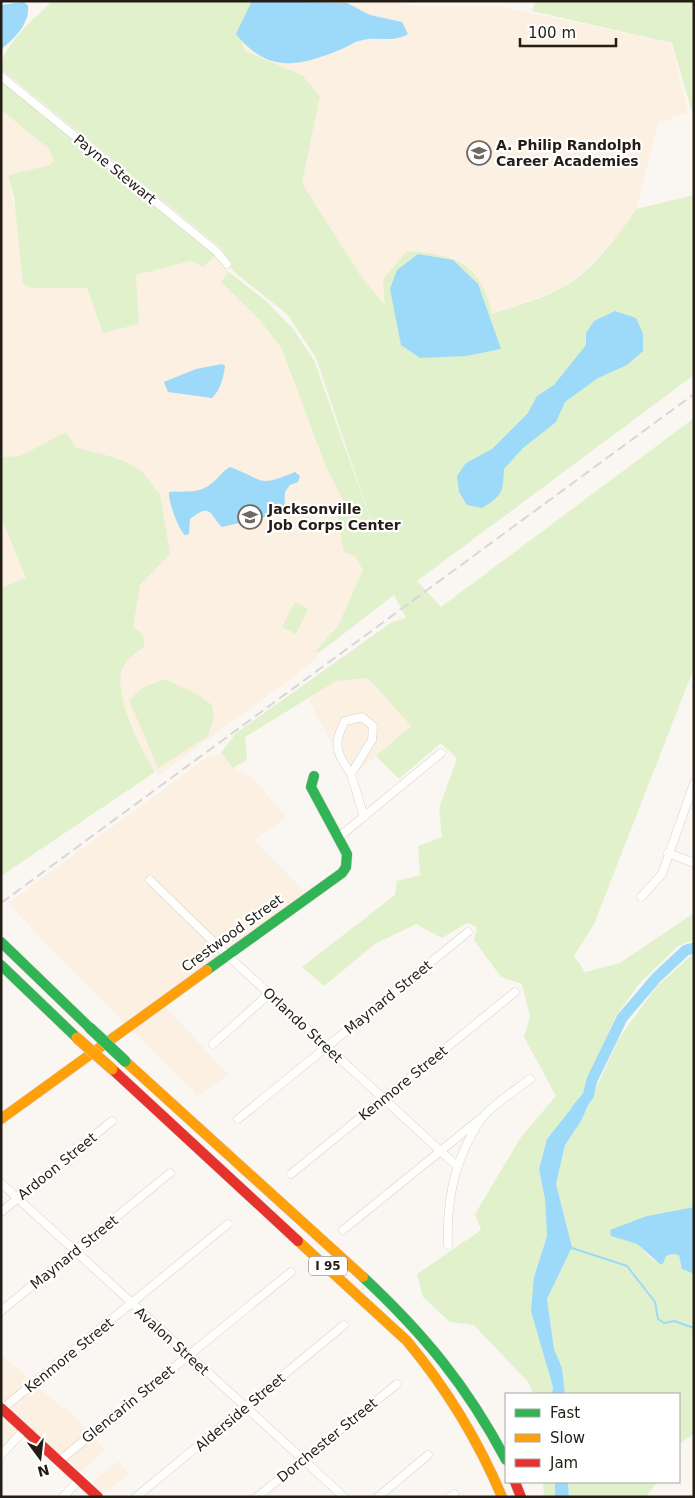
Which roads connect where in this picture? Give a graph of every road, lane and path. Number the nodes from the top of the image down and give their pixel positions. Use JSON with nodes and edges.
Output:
{"nodes":[{"id":1,"x":1,"y":76,"type":"edge"},
{"id":2,"x":227,"y":264,"type":"dead end"},
{"id":3,"x":441,"y":753,"type":"dead end"},
{"id":4,"x":351,"y":774,"type":"junction"},
{"id":5,"x":314,"y":776,"type":"dead end"},
{"id":6,"x":693,"y":786,"type":"edge"},
{"id":7,"x":364,"y":817,"type":"junction"},
{"id":8,"x":339,"y":837,"type":"junction"},
{"id":9,"x":668,"y":853,"type":"junction"},
{"id":10,"x":694,"y":863,"type":"edge"},
{"id":11,"x":150,"y":880,"type":"dead end"},
{"id":12,"x":641,"y":897,"type":"dead end"},
{"id":13,"x":468,"y":932,"type":"dead end"},
{"id":14,"x":1,"y":942,"type":"edge"},
{"id":15,"x":227,"y":955,"type":"junction"},
{"id":16,"x":1,"y":965,"type":"edge"},
{"id":17,"x":515,"y":992,"type":"dead end"},
{"id":18,"x":269,"y":994,"type":"junction"},
{"id":19,"x":213,"y":1044,"type":"dead end"},
{"id":20,"x":326,"y":1046,"type":"junction"},
{"id":21,"x":530,"y":1079,"type":"dead end"},
{"id":22,"x":384,"y":1099,"type":"junction"},
{"id":23,"x":483,"y":1117,"type":"junction"},
{"id":24,"x":1,"y":1119,"type":"edge"},
{"id":25,"x":238,"y":1119,"type":"dead end"},
{"id":26,"x":112,"y":1121,"type":"dead end"},
{"id":27,"x":440,"y":1151,"type":"junction"},
{"id":28,"x":458,"y":1167,"type":"junction"},
{"id":29,"x":170,"y":1173,"type":"dead end"},
{"id":30,"x":291,"y":1174,"type":"dead end"},
{"id":31,"x":1,"y":1184,"type":"edge"},
{"id":32,"x":18,"y":1198,"type":"junction"},
{"id":33,"x":1,"y":1212,"type":"edge"},
{"id":34,"x":228,"y":1224,"type":"dead end"},
{"id":35,"x":343,"y":1230,"type":"dead end"},
{"id":36,"x":448,"y":1245,"type":"dead end"},
{"id":37,"x":74,"y":1252,"type":"junction"},
{"id":38,"x":291,"y":1272,"type":"dead end"},
{"id":39,"x":131,"y":1304,"type":"junction"},
{"id":40,"x":1,"y":1311,"type":"edge"},
{"id":41,"x":344,"y":1325,"type":"dead end"},
{"id":42,"x":188,"y":1354,"type":"junction"},
{"id":43,"x":397,"y":1384,"type":"dead end"},
{"id":44,"x":2,"y":1408,"type":"edge"},
{"id":45,"x":246,"y":1408,"type":"junction"},
{"id":46,"x":25,"y":1429,"type":"junction"},
{"id":47,"x":1,"y":1455,"type":"edge"},
{"id":48,"x":428,"y":1455,"type":"dead end"},
{"id":49,"x":505,"y":1458,"type":"edge"},
{"id":50,"x":303,"y":1459,"type":"junction"},
{"id":51,"x":59,"y":1460,"type":"junction"},
{"id":52,"x":79,"y":1480,"type":"junction"},
{"id":53,"x":516,"y":1483,"type":"edge"},
{"id":54,"x":64,"y":1497,"type":"edge"},
{"id":55,"x":98,"y":1497,"type":"edge"},
{"id":56,"x":136,"y":1497,"type":"edge"},
{"id":57,"x":257,"y":1497,"type":"edge"},
{"id":58,"x":344,"y":1497,"type":"edge"},
{"id":59,"x":378,"y":1497,"type":"edge"},
{"id":60,"x":502,"y":1497,"type":"edge"},
{"id":61,"x":521,"y":1497,"type":"edge"}],
"edges":[{"from":1,"to":2,"type":"street","name":"Payne Stewart"},
{"from":3,"to":7,"type":"street"},
{"from":4,"to":4,"type":"street"},
{"from":4,"to":7,"type":"street"},
{"from":5,"to":8,"type":"main road","name":"Crestwood Street"},
{"from":6,"to":9,"type":"street"},
{"from":7,"to":8,"type":"street"},
{"from":8,"to":15,"type":"main road","name":"Crestwood Street"},
{"from":9,"to":10,"type":"street"},
{"from":9,"to":12,"type":"street"},
{"from":11,"to":15,"type":"street","name":"Orlando Street"},
{"from":13,"to":20,"type":"street","name":"Maynard Street"},
{"from":14,"to":49,"type":"main road","number":"I 95","bridge":true},
{"from":15,"to":18,"type":"street","name":"Orlando Street"},
{"from":15,"to":24,"type":"main road","name":"Crestwood Street"},
{"from":16,"to":60,"type":"main road","number":"I 95","bridge":true},
{"from":17,"to":22,"type":"street","name":"Kenmore Street"},
{"from":18,"to":19,"type":"street"},
{"from":18,"to":20,"type":"street","name":"Orlando Street"},
{"from":20,"to":22,"type":"street","name":"Orlando Street"},
{"from":20,"to":25,"type":"street","name":"Maynard Street"},
{"from":21,"to":23,"type":"street"},
{"from":22,"to":27,"type":"street","name":"Orlando Street"},
{"from":22,"to":30,"type":"street","name":"Kenmore Street"},
{"from":23,"to":27,"type":"street"},
{"from":23,"to":28,"type":"street"},
{"from":26,"to":32,"type":"street","name":"Ardoon Street"},
{"from":27,"to":28,"type":"street","name":"Orlando Street"},
{"from":27,"to":35,"type":"street"},
{"from":28,"to":36,"type":"street"},
{"from":29,"to":37,"type":"street","name":"Maynard Street"},
{"from":31,"to":32,"type":"street","name":"Avalon Street"},
{"from":32,"to":33,"type":"street","name":"Ardoon Street"},
{"from":32,"to":37,"type":"street","name":"Avalon Street"},
{"from":34,"to":39,"type":"street","name":"Kenmore Street"},
{"from":37,"to":39,"type":"street","name":"Avalon Street"},
{"from":37,"to":40,"type":"street","name":"Maynard Street"},
{"from":38,"to":42,"type":"street","name":"Glencarin Street"},
{"from":39,"to":42,"type":"street","name":"Avalon Street"},
{"from":39,"to":44,"type":"street","name":"Kenmore Street"},
{"from":41,"to":45,"type":"street","name":"Alderside Street"},
{"from":42,"to":45,"type":"street","name":"Avalon Street"},
{"from":42,"to":51,"type":"street","name":"Glencarin Street"},
{"from":43,"to":50,"type":"street","name":"Dorchester Street"},
{"from":44,"to":46,"type":"main road"},
{"from":45,"to":50,"type":"street","name":"Avalon Street"},
{"from":45,"to":56,"type":"street","name":"Alderside Street"},
{"from":46,"to":47,"type":"street"},
{"from":46,"to":51,"type":"main road"},
{"from":48,"to":59,"type":"street"},
{"from":50,"to":57,"type":"street","name":"Dorchester Street"},
{"from":50,"to":58,"type":"street","name":"Avalon Street"},
{"from":51,"to":52,"type":"main road"},
{"from":52,"to":54,"type":"street"},
{"from":52,"to":55,"type":"main road"},
{"from":53,"to":61,"type":"main road"}]}
